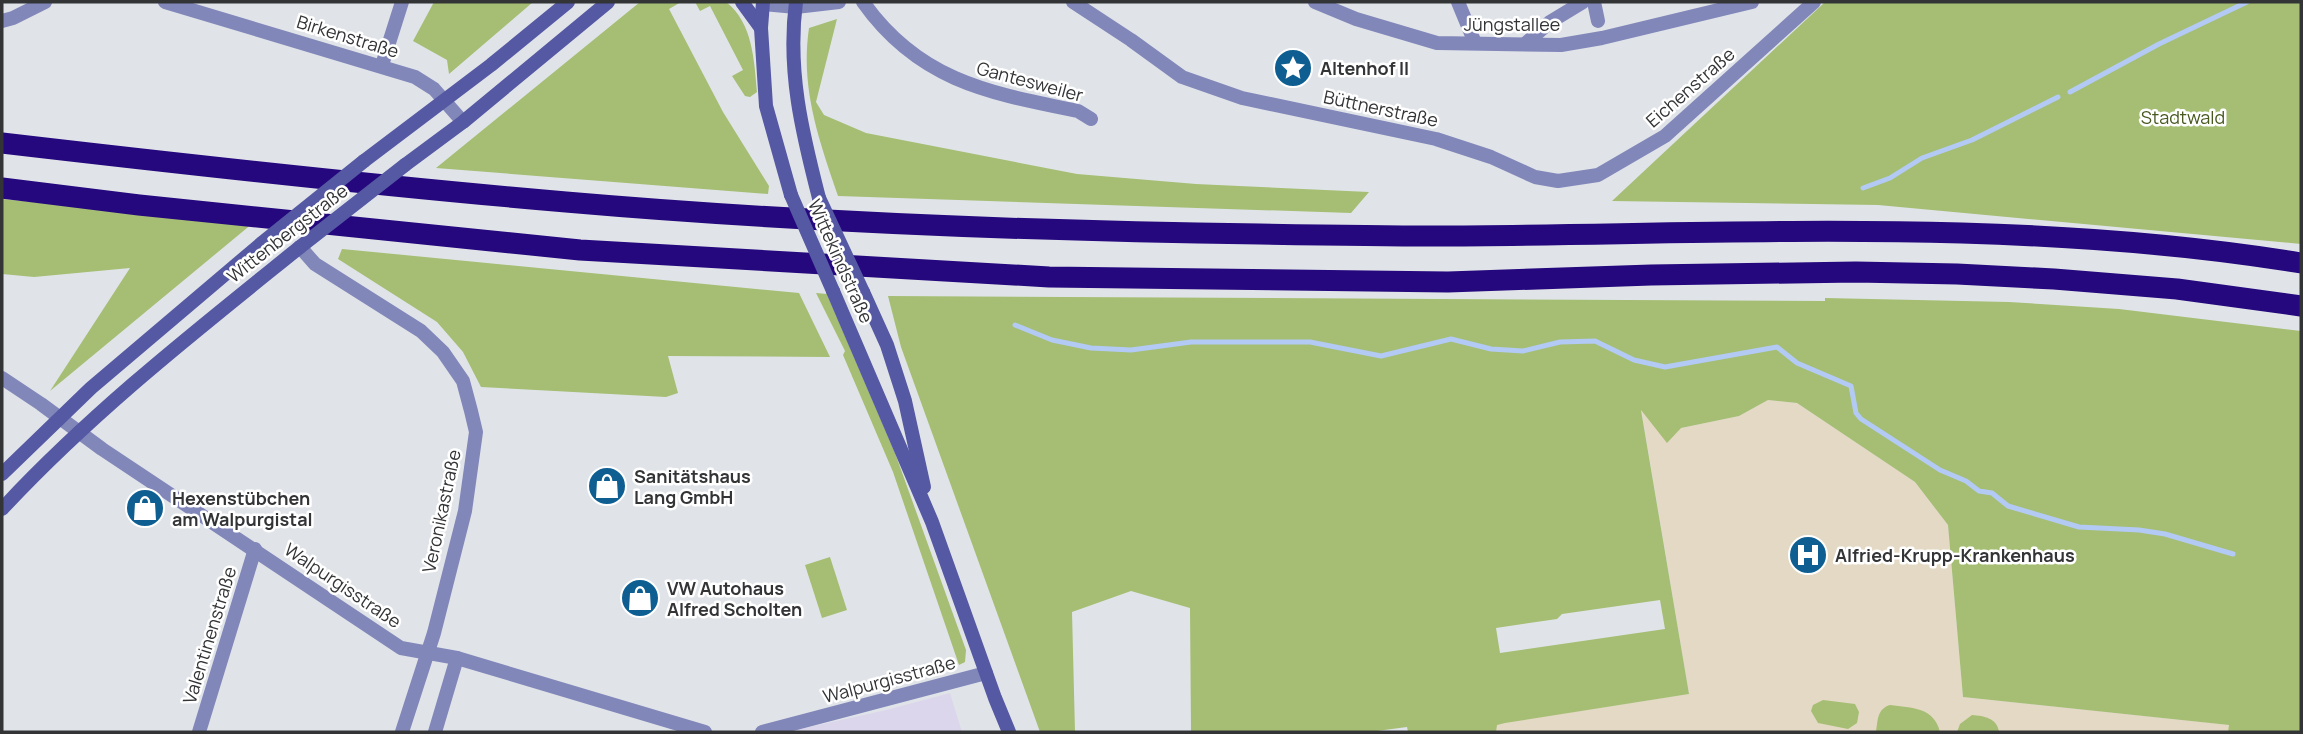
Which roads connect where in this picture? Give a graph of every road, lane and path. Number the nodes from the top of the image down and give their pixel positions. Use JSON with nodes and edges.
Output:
{"nodes":[{"id":1,"x":45,"y":2,"type":"edge"},
{"id":2,"x":165,"y":2,"type":"edge"},
{"id":3,"x":402,"y":2,"type":"edge"},
{"id":4,"x":568,"y":2,"type":"edge"},
{"id":5,"x":608,"y":2,"type":"edge"},
{"id":6,"x":742,"y":2,"type":"edge"},
{"id":7,"x":839,"y":2,"type":"edge"},
{"id":8,"x":863,"y":2,"type":"edge"},
{"id":9,"x":1073,"y":2,"type":"edge"},
{"id":10,"x":1315,"y":2,"type":"edge"},
{"id":11,"x":1458,"y":2,"type":"edge"},
{"id":12,"x":1583,"y":2,"type":"edge"},
{"id":13,"x":1594,"y":2,"type":"edge"},
{"id":14,"x":1752,"y":2,"type":"edge"},
{"id":15,"x":1814,"y":2,"type":"edge"},
{"id":16,"x":763,"y":3,"type":"edge"},
{"id":17,"x":796,"y":4,"type":"edge"},
{"id":18,"x":2,"y":21,"type":"edge"},
{"id":19,"x":1598,"y":21,"type":"dead end"},
{"id":20,"x":761,"y":28,"type":"junction"},
{"id":21,"x":1475,"y":43,"type":"junction"},
{"id":22,"x":1525,"y":44,"type":"junction"},
{"id":23,"x":382,"y":65,"type":"junction"},
{"id":24,"x":445,"y":99,"type":"junction"},
{"id":25,"x":1091,"y":119,"type":"dead end"},
{"id":26,"x":463,"y":122,"type":"junction"},
{"id":27,"x":2,"y":143,"type":"edge"},
{"id":28,"x":1535,"y":177,"type":"joint"},
{"id":29,"x":2,"y":188,"type":"edge"},
{"id":30,"x":300,"y":247,"type":"junction"},
{"id":31,"x":2301,"y":263,"type":"edge"},
{"id":32,"x":2301,"y":306,"type":"edge"},
{"id":33,"x":2,"y":378,"type":"edge"},
{"id":34,"x":59,"y":417,"type":"junction"},
{"id":35,"x":78,"y":433,"type":"junction"},
{"id":36,"x":2,"y":474,"type":"edge"},
{"id":37,"x":2,"y":509,"type":"edge"},
{"id":38,"x":932,"y":522,"type":"junction"},
{"id":39,"x":255,"y":549,"type":"junction"},
{"id":40,"x":428,"y":654,"type":"junction"},
{"id":41,"x":457,"y":658,"type":"junction"},
{"id":42,"x":986,"y":673,"type":"junction"},
{"id":43,"x":199,"y":732,"type":"edge"},
{"id":44,"x":402,"y":732,"type":"edge"},
{"id":45,"x":435,"y":732,"type":"edge"},
{"id":46,"x":705,"y":732,"type":"edge"},
{"id":47,"x":762,"y":732,"type":"edge"},
{"id":48,"x":1009,"y":732,"type":"edge"}],
"edges":[{"from":1,"to":18,"type":"street"},
{"from":2,"to":23,"type":"street","name":"Birkenstraße"},
{"from":3,"to":23,"type":"street"},
{"from":4,"to":24,"type":"main road","name":"Wittenbergstraße"},
{"from":5,"to":26,"type":"main road","name":"Wittenbergstraße"},
{"from":6,"to":20,"type":"main road"},
{"from":7,"to":17,"type":"street"},
{"from":8,"to":25,"type":"street","name":"Gantesweiler"},
{"from":9,"to":28,"type":"street","name":"Büttnerstraße"},
{"from":10,"to":21,"type":"street","name":"Jüngstallee"},
{"from":11,"to":21,"type":"street"},
{"from":12,"to":22,"type":"street"},
{"from":13,"to":19,"type":"street"},
{"from":14,"to":22,"type":"street","name":"Jüngstallee"},
{"from":15,"to":28,"type":"street","name":"Eichenstraße"},
{"from":16,"to":17,"type":"street","name":"Wittekindstraße"},
{"from":16,"to":20,"type":"main road","name":"Wittekindstraße"},
{"from":17,"to":38,"type":"main road","name":"Wittekindstraße","bridge":true},
{"from":20,"to":38,"type":"main road","name":"Wittekindstraße","bridge":true},
{"from":21,"to":22,"type":"street","name":"Jüngstallee"},
{"from":23,"to":24,"type":"street","name":"Birkenstraße"},
{"from":24,"to":26,"type":"street","name":"Birkenstraße"},
{"from":24,"to":34,"type":"main road","name":"Wittenbergstraße","bridge":true},
{"from":26,"to":30,"type":"main road","name":"Wittenbergstraße","bridge":true},
{"from":27,"to":31,"type":"highway"},
{"from":29,"to":32,"type":"highway"},
{"from":30,"to":35,"type":"main road","name":"Wittenbergstraße"},
{"from":30,"to":40,"type":"street","name":"Veronikastraße"},
{"from":33,"to":34,"type":"street","name":"Walpurgisstraße"},
{"from":34,"to":35,"type":"street","name":"Walpurgisstraße"},
{"from":34,"to":36,"type":"main road","name":"Wittenbergstraße"},
{"from":35,"to":37,"type":"main road","name":"Wittenbergstraße"},
{"from":35,"to":39,"type":"street","name":"Walpurgisstraße"},
{"from":38,"to":42,"type":"main road","name":"Wittekindstraße"},
{"from":39,"to":40,"type":"street","name":"Walpurgisstraße"},
{"from":39,"to":43,"type":"street","name":"Valentinenstraße"},
{"from":40,"to":41,"type":"street","name":"Walpurgisstraße"},
{"from":40,"to":44,"type":"street","name":"Veronikastraße"},
{"from":41,"to":45,"type":"street"},
{"from":41,"to":46,"type":"street","name":"Walpurgisstraße"},
{"from":42,"to":47,"type":"street","name":"Walpurgisstraße"},
{"from":42,"to":48,"type":"main road","name":"Wittekindstraße"}]}
